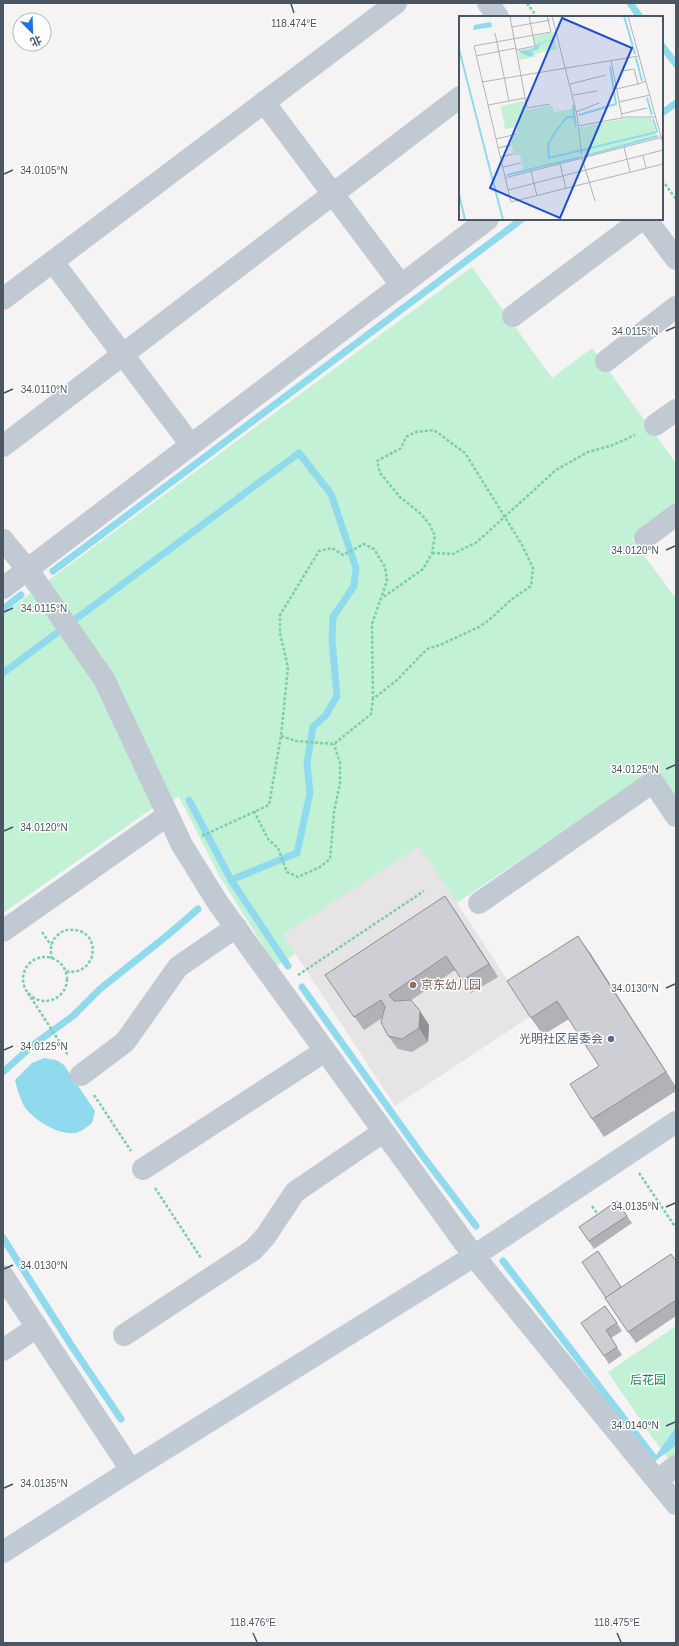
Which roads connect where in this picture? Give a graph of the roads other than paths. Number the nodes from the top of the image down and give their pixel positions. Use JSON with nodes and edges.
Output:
{"nodes":[{"id":1,"x":396,"y":3,"type":"edge"},
{"id":2,"x":488,"y":3,"type":"edge"},
{"id":3,"x":497,"y":16,"type":"edge"},
{"id":4,"x":459,"y":98,"type":"edge"},
{"id":5,"x":264,"y":102,"type":"junction"},
{"id":6,"x":333,"y":194,"type":"junction"},
{"id":7,"x":487,"y":220,"type":"edge"},
{"id":8,"x":641,"y":220,"type":"edge"},
{"id":9,"x":647,"y":220,"type":"edge"},
{"id":10,"x":676,"y":259,"type":"edge"},
{"id":11,"x":53,"y":262,"type":"junction"},
{"id":12,"x":401,"y":285,"type":"junction"},
{"id":13,"x":3,"y":299,"type":"edge"},
{"id":14,"x":676,"y":306,"type":"edge"},
{"id":15,"x":513,"y":316,"type":"dead end"},
{"id":16,"x":123,"y":354,"type":"junction"},
{"id":17,"x":606,"y":361,"type":"dead end"},
{"id":18,"x":676,"y":410,"type":"edge"},
{"id":19,"x":655,"y":426,"type":"road end"},
{"id":20,"x":191,"y":445,"type":"junction"},
{"id":21,"x":3,"y":446,"type":"edge"},
{"id":22,"x":676,"y":515,"type":"edge"},
{"id":23,"x":645,"y":538,"type":"dead end"},
{"id":24,"x":3,"y":540,"type":"edge"},
{"id":25,"x":28,"y":570,"type":"junction"},
{"id":26,"x":3,"y":588,"type":"edge"},
{"id":27,"x":168,"y":815,"type":"junction"},
{"id":28,"x":676,"y":816,"type":"edge"},
{"id":29,"x":479,"y":903,"type":"dead end"},
{"id":30,"x":236,"y":927,"type":"junction"},
{"id":31,"x":3,"y":931,"type":"edge"},
{"id":32,"x":325,"y":1050,"type":"junction"},
{"id":33,"x":81,"y":1075,"type":"dead end"},
{"id":34,"x":676,"y":1122,"type":"edge"},
{"id":35,"x":383,"y":1132,"type":"junction"},
{"id":36,"x":143,"y":1169,"type":"dead end"},
{"id":37,"x":474,"y":1256,"type":"junction"},
{"id":38,"x":3,"y":1276,"type":"edge"},
{"id":39,"x":37,"y":1327,"type":"junction"},
{"id":40,"x":124,"y":1335,"type":"dead end"},
{"id":41,"x":3,"y":1350,"type":"edge"},
{"id":42,"x":676,"y":1466,"type":"edge"},
{"id":43,"x":131,"y":1470,"type":"junction"},
{"id":44,"x":657,"y":1480,"type":"junction"},
{"id":45,"x":676,"y":1504,"type":"edge"},
{"id":46,"x":3,"y":1552,"type":"edge"}],
"edges":[{"from":1,"to":5,"type":"street"},
{"from":2,"to":3,"type":"street"},
{"from":4,"to":6,"type":"street"},
{"from":5,"to":6,"type":"street"},
{"from":5,"to":11,"type":"street"},
{"from":6,"to":12,"type":"street"},
{"from":6,"to":16,"type":"street"},
{"from":7,"to":12,"type":"street"},
{"from":8,"to":15,"type":"street"},
{"from":9,"to":10,"type":"street"},
{"from":11,"to":13,"type":"street"},
{"from":11,"to":16,"type":"street"},
{"from":12,"to":20,"type":"street"},
{"from":14,"to":17,"type":"street"},
{"from":16,"to":20,"type":"street"},
{"from":16,"to":21,"type":"street"},
{"from":18,"to":19,"type":"street"},
{"from":20,"to":25,"type":"street"},
{"from":22,"to":23,"type":"street"},
{"from":24,"to":25,"type":"street"},
{"from":25,"to":26,"type":"street"},
{"from":25,"to":27,"type":"street"},
{"from":27,"to":30,"type":"street"},
{"from":27,"to":31,"type":"street"},
{"from":28,"to":29,"type":"street"},
{"from":30,"to":32,"type":"street"},
{"from":30,"to":33,"type":"street"},
{"from":32,"to":35,"type":"street"},
{"from":32,"to":36,"type":"street"},
{"from":34,"to":37,"type":"street"},
{"from":35,"to":37,"type":"street"},
{"from":35,"to":40,"type":"street"},
{"from":37,"to":43,"type":"street"},
{"from":37,"to":44,"type":"street"},
{"from":38,"to":39,"type":"street"},
{"from":39,"to":41,"type":"street"},
{"from":39,"to":43,"type":"street"},
{"from":42,"to":44,"type":"street"},
{"from":43,"to":46,"type":"street"},
{"from":44,"to":45,"type":"street"}]}
